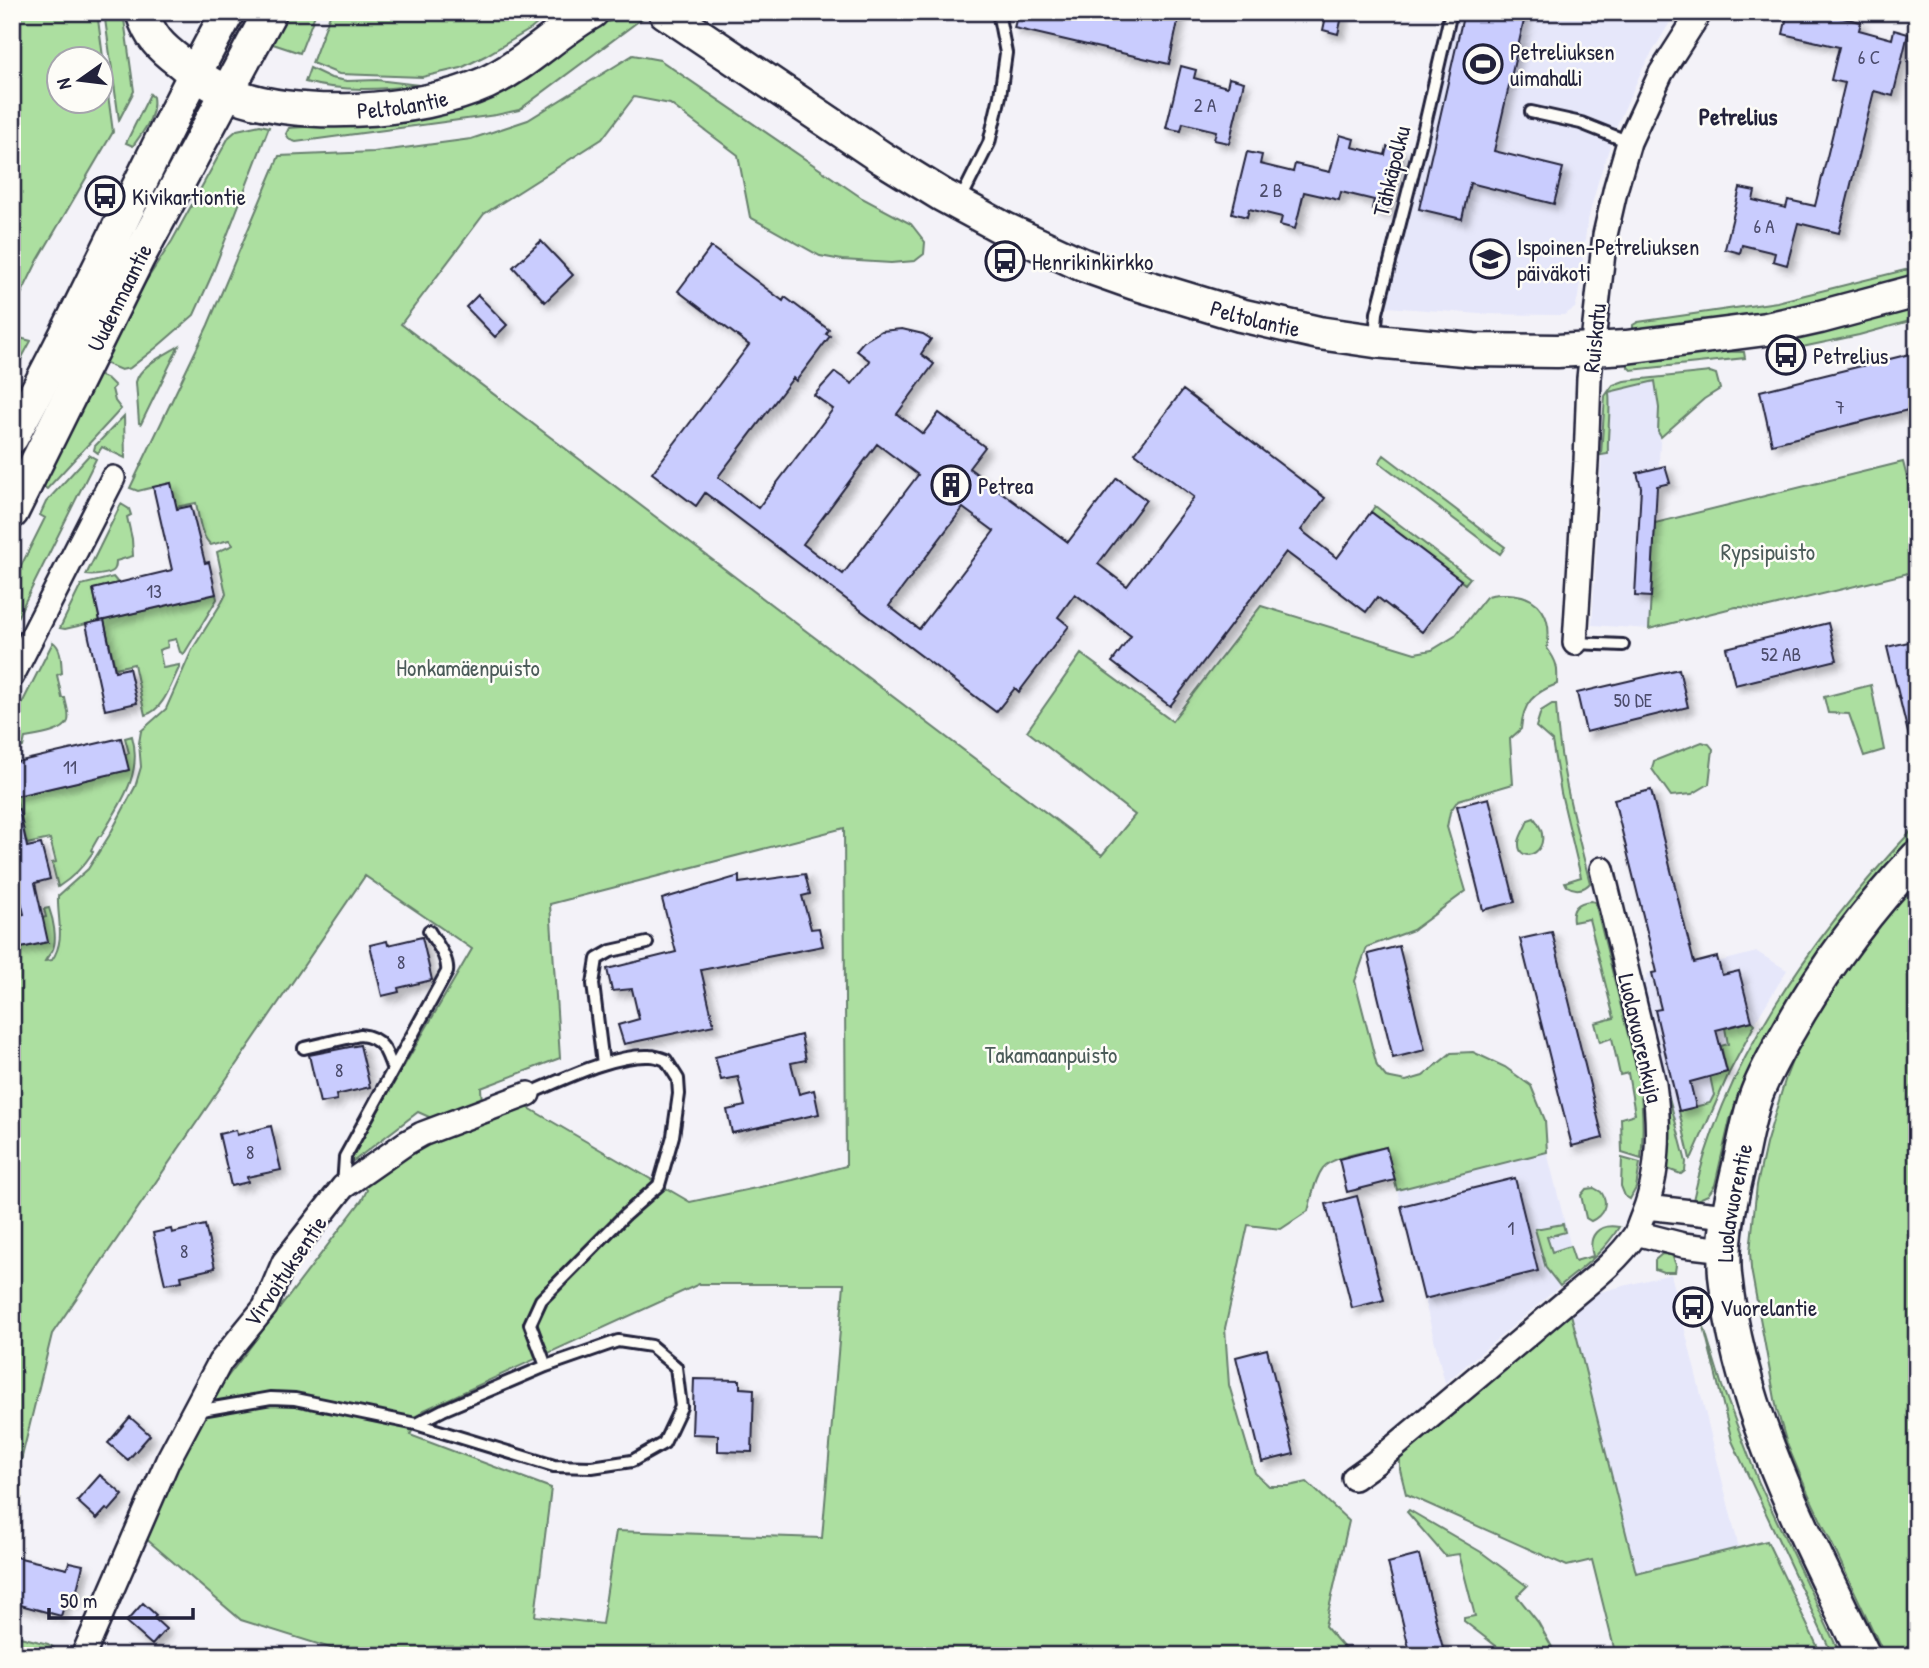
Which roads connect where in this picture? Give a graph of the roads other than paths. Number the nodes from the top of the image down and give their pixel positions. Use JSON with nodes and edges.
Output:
{"nodes":[{"id":1,"x":142,"y":12,"type":"edge"},
{"id":2,"x":228,"y":12,"type":"edge"},
{"id":3,"x":270,"y":12,"type":"edge"},
{"id":4,"x":592,"y":12,"type":"edge"},
{"id":5,"x":665,"y":12,"type":"edge"},
{"id":6,"x":998,"y":12,"type":"edge"},
{"id":7,"x":1451,"y":12,"type":"edge"},
{"id":8,"x":1700,"y":12,"type":"edge"},
{"id":9,"x":195,"y":75,"type":"junction"},
{"id":10,"x":226,"y":92,"type":"junction"},
{"id":11,"x":1531,"y":112,"type":"dead end"},
{"id":12,"x":1629,"y":142,"type":"junction"},
{"id":13,"x":959,"y":204,"type":"junction"},
{"id":14,"x":1917,"y":291,"type":"edge"},
{"id":15,"x":1375,"y":341,"type":"junction"},
{"id":16,"x":1592,"y":349,"type":"junction"},
{"id":17,"x":12,"y":437,"type":"edge"},
{"id":18,"x":113,"y":478,"type":"dead end"},
{"id":19,"x":12,"y":512,"type":"edge"},
{"id":20,"x":1574,"y":643,"type":"joint"},
{"id":21,"x":1623,"y":645,"type":"dead end"},
{"id":22,"x":12,"y":676,"type":"edge"},
{"id":23,"x":1917,"y":857,"type":"edge"},
{"id":24,"x":1602,"y":869,"type":"dead end"},
{"id":25,"x":429,"y":931,"type":"dead end"},
{"id":26,"x":647,"y":943,"type":"dead end"},
{"id":27,"x":304,"y":1048,"type":"dead end"},
{"id":28,"x":603,"y":1064,"type":"junction"},
{"id":29,"x":393,"y":1070,"type":"junction"},
{"id":30,"x":528,"y":1094,"type":"joint"},
{"id":31,"x":343,"y":1187,"type":"junction"},
{"id":32,"x":1646,"y":1207,"type":"junction"},
{"id":33,"x":1727,"y":1216,"type":"junction"},
{"id":34,"x":1636,"y":1233,"type":"junction"},
{"id":35,"x":1725,"y":1250,"type":"junction"},
{"id":36,"x":546,"y":1366,"type":"junction"},
{"id":37,"x":194,"y":1411,"type":"junction"},
{"id":38,"x":416,"y":1424,"type":"junction"},
{"id":39,"x":1354,"y":1478,"type":"dead end"},
{"id":40,"x":83,"y":1656,"type":"edge"},
{"id":41,"x":1864,"y":1656,"type":"edge"}],
"edges":[{"from":1,"to":9,"type":"street","name":"Peltolantie"},
{"from":2,"to":9,"type":"street","name":"Uudenmaantie"},
{"from":3,"to":10,"type":"street","name":"Uudenmaantie"},
{"from":4,"to":10,"type":"street","name":"Peltolantie"},
{"from":5,"to":13,"type":"street","name":"Peltolantie"},
{"from":6,"to":13,"type":"lane"},
{"from":7,"to":15,"type":"lane","name":"Tähkäpolku"},
{"from":8,"to":12,"type":"street","name":"Ruiskatu"},
{"from":9,"to":10,"type":"street","name":"Peltolantie"},
{"from":9,"to":17,"type":"street","name":"Uudenmaantie"},
{"from":10,"to":19,"type":"street","name":"Uudenmaantie"},
{"from":11,"to":12,"type":"lane"},
{"from":12,"to":16,"type":"street","name":"Ruiskatu"},
{"from":13,"to":15,"type":"street","name":"Peltolantie"},
{"from":14,"to":16,"type":"street","name":"Peltolantie"},
{"from":15,"to":16,"type":"street","name":"Peltolantie"},
{"from":16,"to":20,"type":"street","name":"Ruiskatu"},
{"from":18,"to":22,"type":"street"},
{"from":20,"to":21,"type":"lane"},
{"from":23,"to":33,"type":"street","name":"Luolavuorentie"},
{"from":24,"to":32,"type":"street","name":"Luolavuorenkuja"},
{"from":25,"to":29,"type":"lane"},
{"from":26,"to":28,"type":"lane"},
{"from":27,"to":29,"type":"lane"},
{"from":28,"to":30,"type":"lane"},
{"from":28,"to":36,"type":"lane"},
{"from":29,"to":31,"type":"lane"},
{"from":30,"to":31,"type":"street","name":"Virvoituksentie"},
{"from":31,"to":37,"type":"street","name":"Virvoituksentie"},
{"from":32,"to":33,"type":"street"},
{"from":32,"to":34,"type":"street"},
{"from":33,"to":35,"type":"street","name":"Luolavuorentie"},
{"from":34,"to":35,"type":"street"},
{"from":34,"to":39,"type":"street"},
{"from":35,"to":41,"type":"street","name":"Luolavuorentie"},
{"from":36,"to":38,"type":"lane"},
{"from":36,"to":38,"type":"lane"},
{"from":37,"to":38,"type":"lane"},
{"from":37,"to":40,"type":"street","name":"Virvoituksentie"}]}
